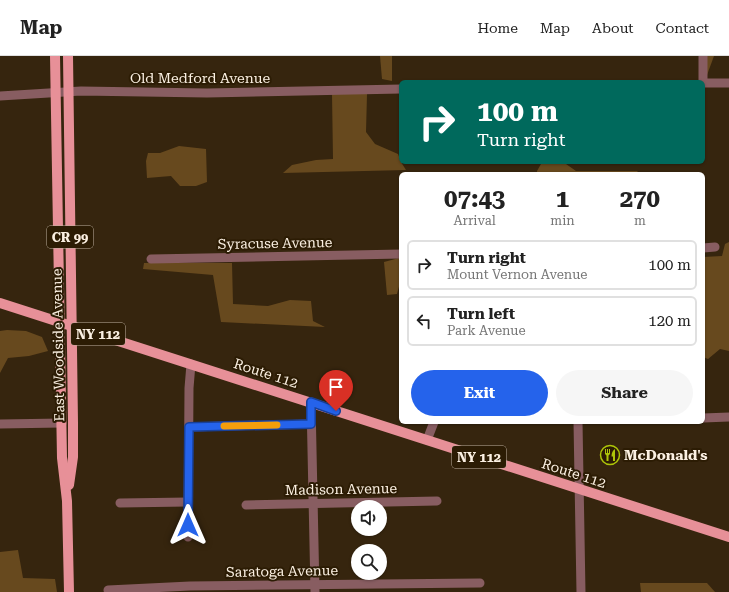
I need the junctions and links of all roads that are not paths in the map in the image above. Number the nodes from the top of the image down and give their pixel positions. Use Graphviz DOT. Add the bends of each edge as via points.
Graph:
graph roads {
  1 [pos="55,56"];
  2 [pos="68,56"];
  3 [pos="702,56"];
  4 [pos="703,80"];
  5 [pos="705,82"];
  6 [pos="729,82"];
  7 [pos="399,89"];
  8 [pos="56,92"];
  9 [pos="68,92"];
  10 [pos="0,96"];
  11 [pos="716,247"];
  12 [pos="705,248"];
  13 [pos="399,254"];
  14 [pos="150,259"];
  15 [pos="0,303"];
  16 [pos="60,322"];
  17 [pos="72,326"];
  18 [pos="191,364"];
  19 [pos="311,402"];
  20 [pos="729,417"];
  21 [pos="705,418"];
  22 [pos="62,423"];
  23 [pos="0,424"];
  24 [pos="311,424"];
  25 [pos="433,424"];
  26 [pos="578,424"];
  27 [pos="189,427"];
  28 [pos="428,440"];
  29 [pos="580,489"];
  30 [pos="67,501"];
  31 [pos="437,501"];
  32 [pos="188,502"];
  33 [pos="120,503"];
  34 [pos="313,503"];
  35 [pos="246,505"];
  36 [pos="188,537"];
  37 [pos="729,537"];
  38 [pos="480,583"];
  39 [pos="315,588"];
  40 [pos="190,589"];
  41 [pos="108,590"];
  42 [pos="68,592"];
  43 [pos="581,592"];
  1 -- 8 [label="main road, CR 99"];
  2 -- 9 [label="main road, CR 99"];
  3 -- 4 [label="street"];
  5 -- 6 [label="street"];
  7 -- 9 [label="street, Old Medford Avenue" via="207,93"];
  8 -- 9 [label="street, Old Medford Avenue"];
  8 -- 10 [label="street, Old Medford Avenue"];
  8 -- 16 [label="main road, East Woodside Avenue / CR 99"];
  9 -- 17 [label="main road, East Woodside Avenue / CR 99"];
  11 -- 12 [label="street"];
  13 -- 14 [label="street, Syracuse Avenue"];
  15 -- 16 [label="main road, Route 112 / NY 112"];
  16 -- 17 [label="main road, Route 112 / NY 112"];
  16 -- 22 [label="main road, East Woodside Avenue / CR 99"];
  17 -- 18 [label="main road, Route 112 / NY 112"];
  17 -- 30 [label="main road, East Woodside Avenue / CR 99" via="73,457"];
  18 -- 19 [label="main road, Route 112 / NY 112"];
  18 -- 27 [label="street"];
  19 -- 24 [label="street"];
  19 -- 28 [label="main road, Route 112 / NY 112"];
  20 -- 21 [label="street"];
  22 -- 23 [label="street"];
  22 -- 30 [label="main road, East Woodside Avenue / CR 99" via="62,458"];
  24 -- 27 [label="street"];
  24 -- 34 [label="street"];
  25 -- 28 [label="street"];
  26 -- 29 [label="street"];
  27 -- 32 [label="street"];
  28 -- 29 [label="main road, Route 112 / NY 112"];
  29 -- 37 [label="main road, Route 112 / NY 112"];
  29 -- 43 [label="street"];
  30 -- 42 [label="main road, East Woodside Avenue / CR 99"];
  31 -- 34 [label="street, Madison Avenue"];
  32 -- 33 [label="street"];
  32 -- 36 [label="street"];
  34 -- 35 [label="street, Madison Avenue"];
  34 -- 39 [label="street"];
  38 -- 39 [label="street, Saratoga Avenue"];
  39 -- 40 [label="street, Saratoga Avenue"];
  40 -- 41 [label="street, Saratoga Avenue"];
}
